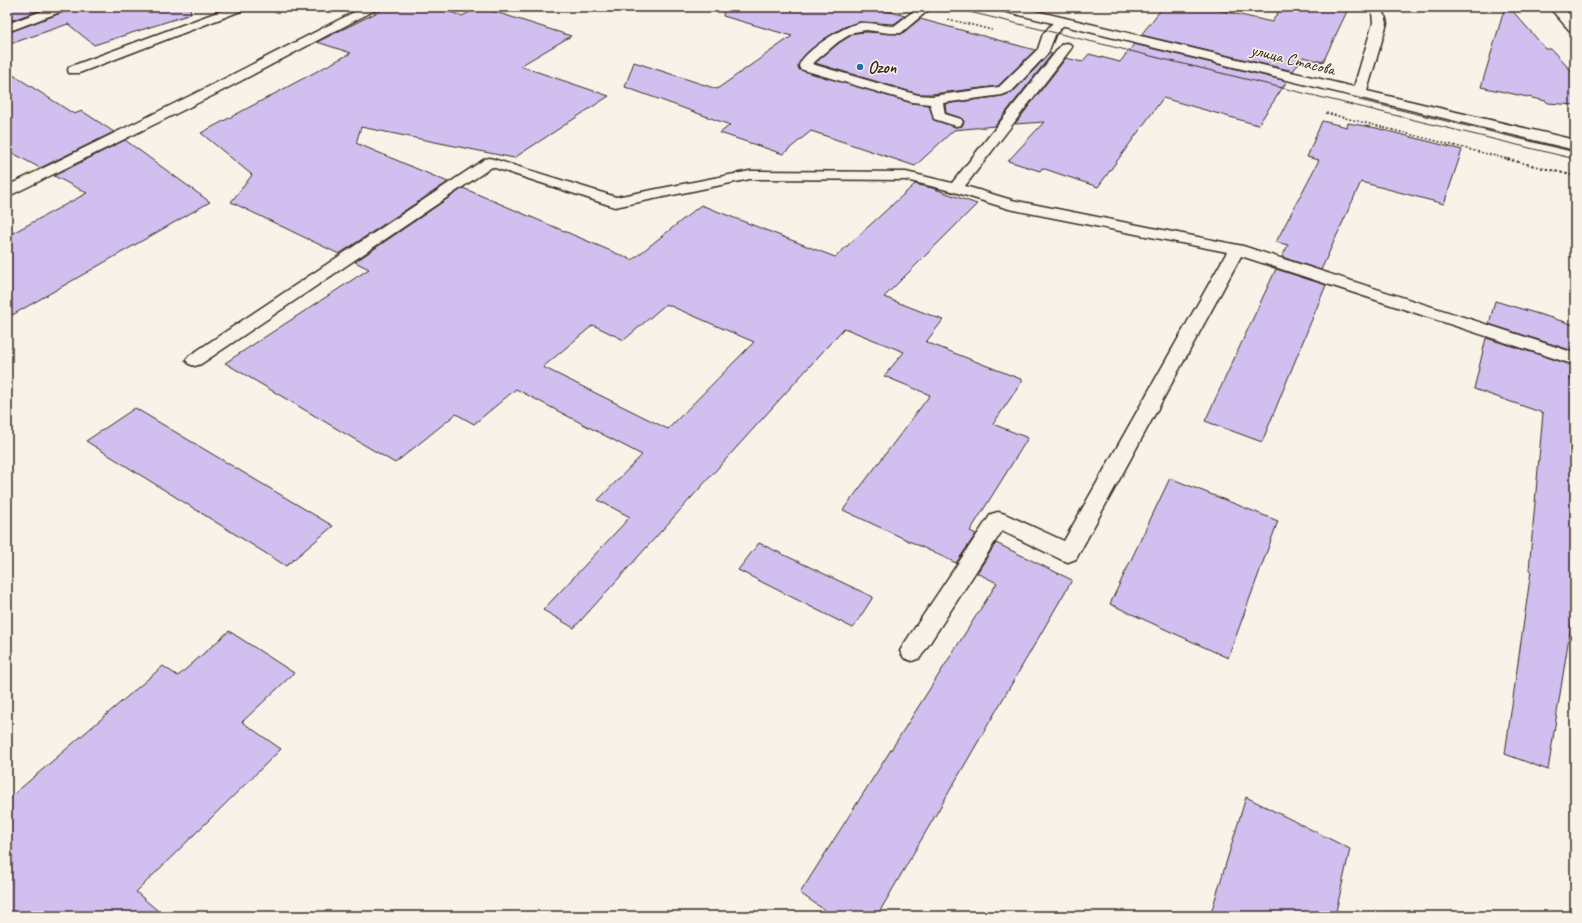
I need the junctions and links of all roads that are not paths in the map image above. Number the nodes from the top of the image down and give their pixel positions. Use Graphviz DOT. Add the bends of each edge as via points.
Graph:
graph roads {
  1 [pos="64,7"];
  2 [pos="242,7"];
  3 [pos="373,7"];
  4 [pos="926,7"];
  5 [pos="1003,7"];
  6 [pos="1375,7"];
  7 [pos="1555,7"];
  8 [pos="1061,21"];
  9 [pos="7,28"];
  10 [pos="1575,28"];
  11 [pos="1066,47"];
  12 [pos="74,70"];
  13 [pos="1359,94"];
  14 [pos="936,100"];
  15 [pos="956,122"];
  16 [pos="1575,146"];
  17 [pos="956,188"];
  18 [pos="7,192"];
  19 [pos="1237,249"];
  20 [pos="1575,359"];
  21 [pos="195,360"];
  22 [pos="912,651"];
  1 -- 9 [label="lane"];
  2 -- 12 [label="lane"];
  3 -- 18 [label="lane"];
  4 -- 14 [label="lane" via="897,30 867,26 849,29 805,64 917,99"];
  5 -- 8 [label="street, улица Стасова"];
  6 -- 13 [label="street" via="1380,23"];
  7 -- 10 [label="street"];
  8 -- 13 [label="street, улица Стасова"];
  8 -- 14 [label="lane" via="1044,42 1044,50 1007,88 994,93"];
  11 -- 17 [label="lane"];
  13 -- 16 [label="street, улица Стасова"];
  14 -- 15 [label="lane" via="939,116"];
  17 -- 19 [label="lane" via="1009,204"];
  17 -- 21 [label="lane" via="906,176 750,175 615,202 490,162"];
  19 -- 20 [label="lane"];
  19 -- 22 [label="lane" via="1068,553 998,520"];
}
